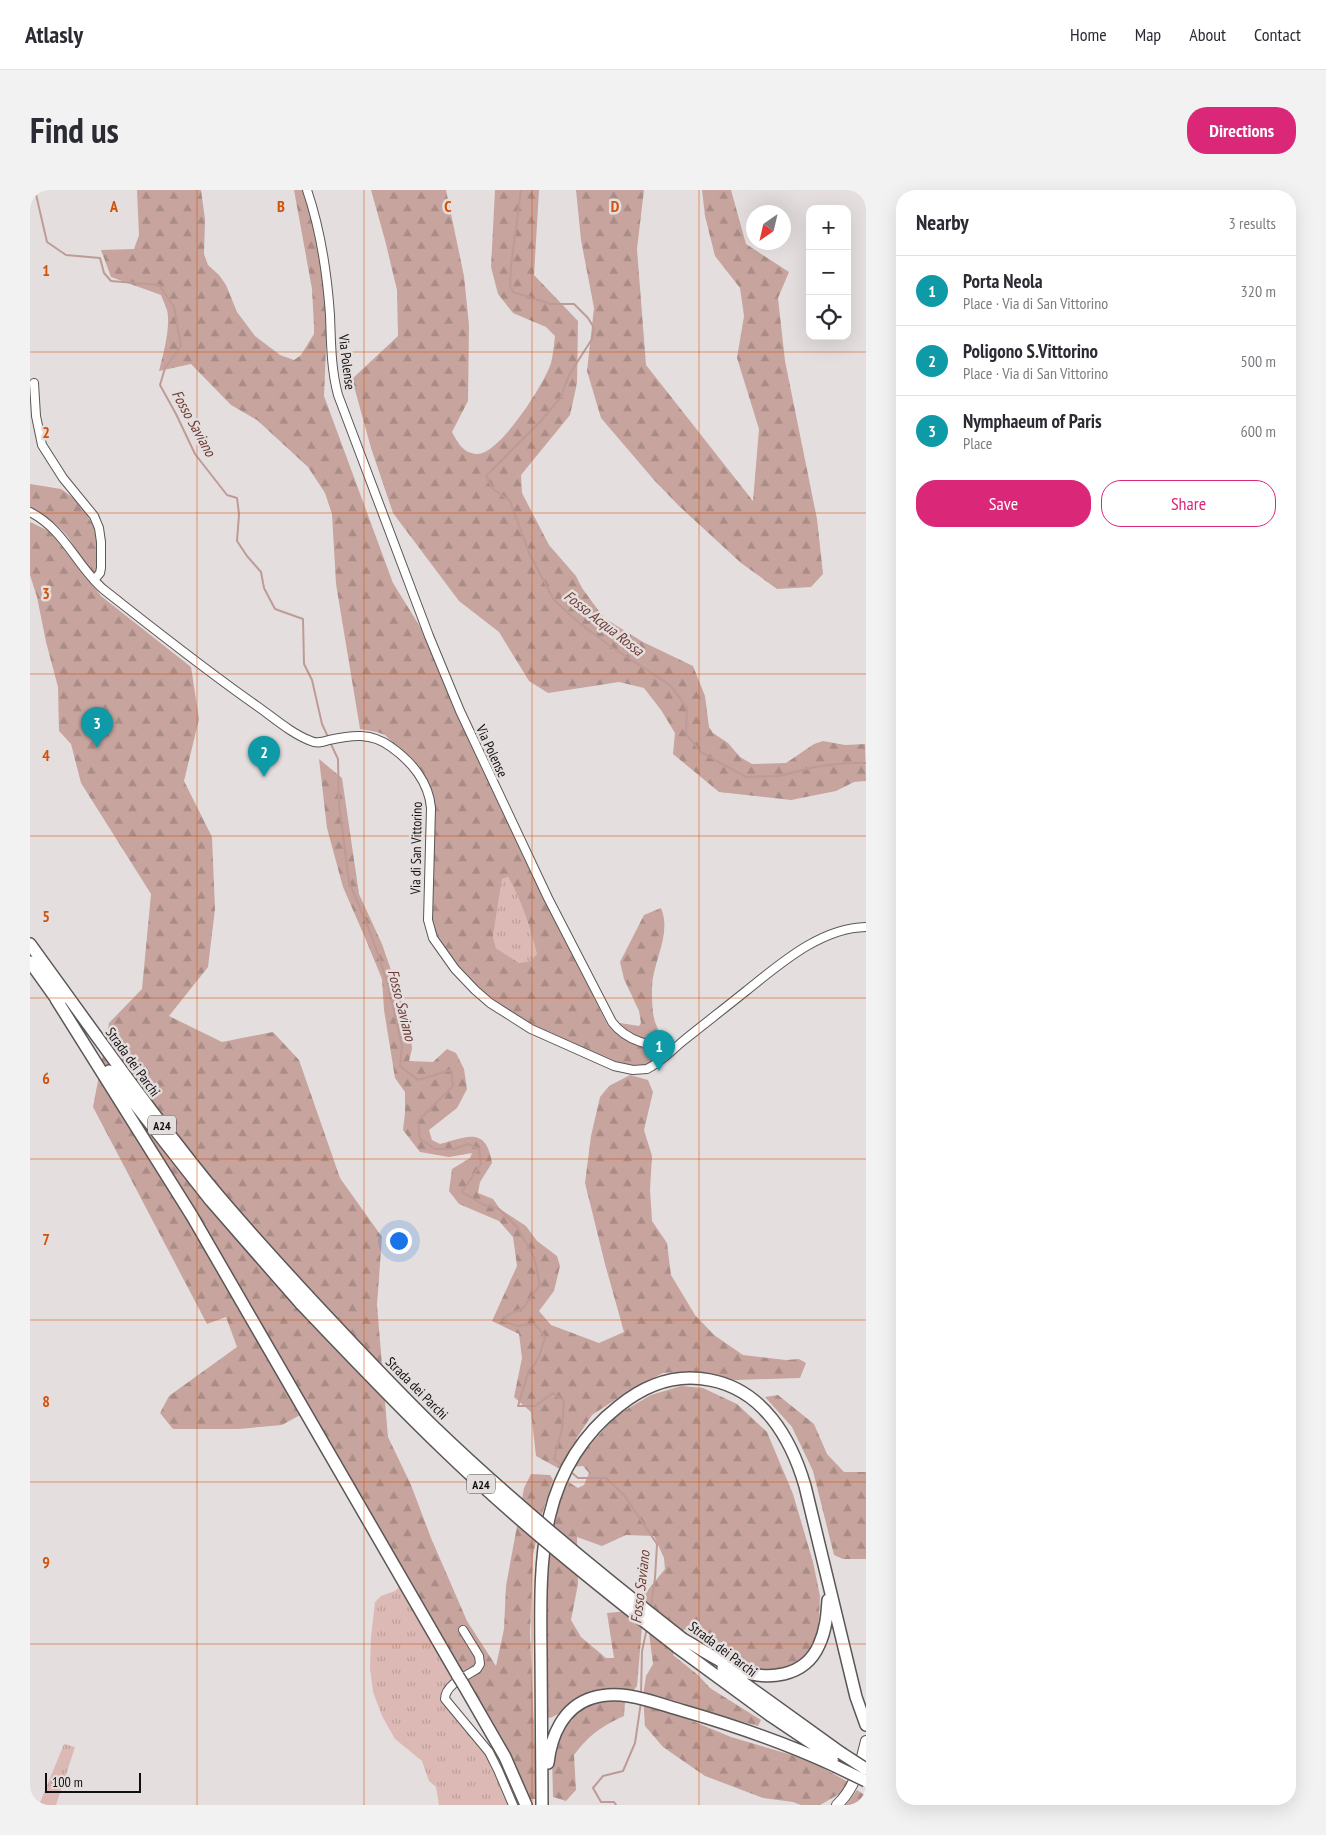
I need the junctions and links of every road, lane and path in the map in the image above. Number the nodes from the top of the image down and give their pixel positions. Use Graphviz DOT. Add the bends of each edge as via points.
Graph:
graph roads {
  1 [pos="307,190"];
  2 [pos="34,382"];
  3 [pos="30,512"];
  4 [pos="94,580"];
  5 [pos="866,927"];
  6 [pos="30,944"];
  7 [pos="30,962"];
  8 [pos="56,999"];
  9 [pos="674,1048"];
  10 [pos="305,1300"];
  11 [pos="829,1590"];
  12 [pos="463,1630"];
  13 [pos="680,1643"];
  14 [pos="866,1725"];
  15 [pos="866,1741"];
  16 [pos="838,1760"];
  17 [pos="866,1769"];
  18 [pos="542,1773"];
  19 [pos="866,1781"];
  20 [pos="512,1805"];
  21 [pos="526,1805"];
  22 [pos="542,1805"];
  23 [pos="549,1805"];
  24 [pos="837,1805"];
  1 -- 9 [label="street, Via Polense" via="325,262 338,395 460,712 610,1020 639,1041"];
  2 -- 4 [label="street" via="42,445 63,478 94,516 99,528 101,568"];
  3 -- 4 [label="street, Via di San Vittorino" via="56,531"];
  4 -- 9 [label="street, Via di San Vittorino" via="226,684 297,734 318,743 363,735 384,742 404,758 429,793 429,926 438,947 475,990 518,1022 614,1066 647,1069"];
  5 -- 9 [label="street" via="835,933 810,945"];
  6 -- 10 [label="highway, Strada dei Parchi / A24" via="114,1062"];
  7 -- 8 [label="highway, Strada dei Parchi / A24"];
  8 -- 10 [label="highway, Strada dei Parchi / A24" via="196,1182 244,1240"];
  8 -- 21 [label="highway" via="192,1216 461,1680 505,1758"];
  10 -- 13 [label="highway, Strada dei Parchi / A24, bridge" via="465,1456"];
  11 -- 13 [label="highway" via="825,1626 818,1647 807,1662 787,1673 766,1676 747,1673"];
  11 -- 14 [label="highway"];
  11 -- 18 [label="highway" via="805,1486 794,1455 772,1418 758,1403 725,1384 683,1378 662,1381 626,1400 583,1442 569,1463 547,1523 540,1573"];
  12 -- 20 [label="street" via="480,1664 449,1688 445,1698 486,1748"];
  13 -- 16 [label="highway, Strada dei Parchi / A24" via="775,1706"];
  15 -- 24 [label="main road" via="855,1781"];
  16 -- 17 [label="highway, Strada dei Parchi / A24, bridge"];
  16 -- 19 [label="highway, Strada dei Parchi / A24, bridge"];
  16 -- 23 [label="highway" via="639,1698 596,1697 570,1711 553,1737 548,1759"];
  18 -- 22 [label="highway"];
  18 -- 23 [label="highway"];
}
